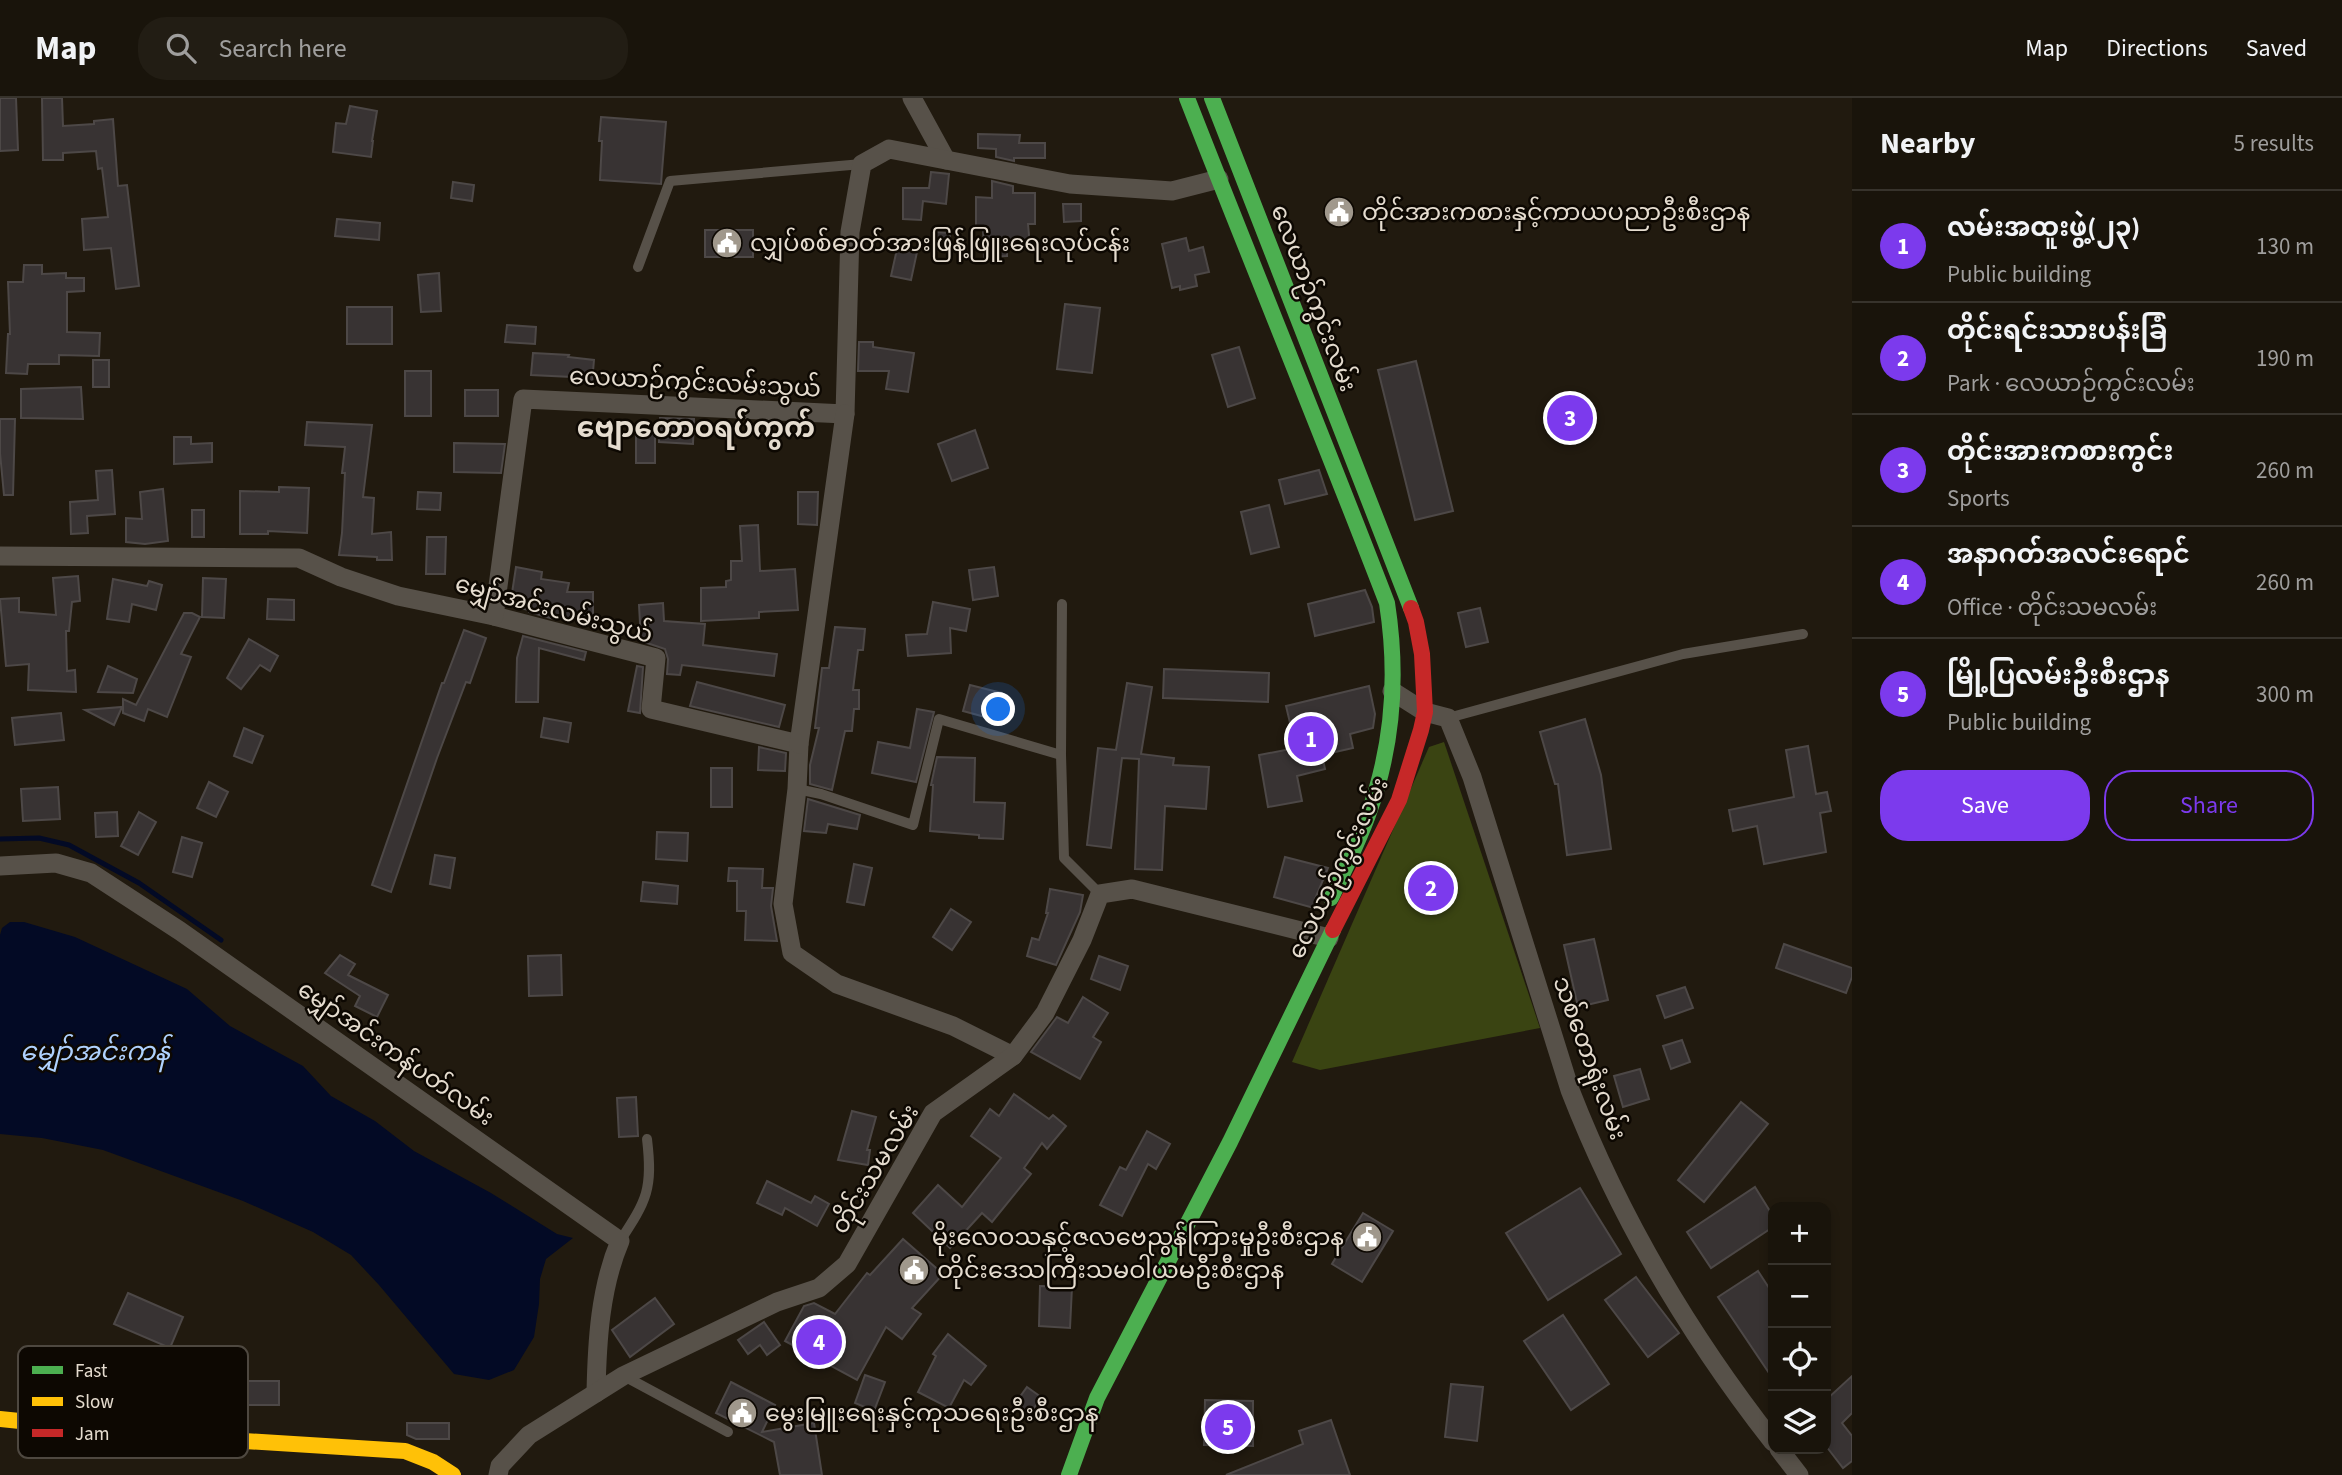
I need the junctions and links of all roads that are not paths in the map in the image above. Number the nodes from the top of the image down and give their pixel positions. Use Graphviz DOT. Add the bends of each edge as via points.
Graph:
graph roads {
  1 [pos="912,98"];
  2 [pos="1187,98"];
  3 [pos="1212,98"];
  4 [pos="946,160"];
  5 [pos="862,164"];
  6 [pos="1220,179"];
  7 [pos="638,267"];
  8 [pos="845,414"];
  9 [pos="0,556"];
  10 [pos="1062,604"];
  11 [pos="494,616"];
  12 [pos="1802,634"];
  13 [pos="1392,691"];
  14 [pos="1425,712"];
  15 [pos="1448,718"];
  16 [pos="799,744"];
  17 [pos="1061,755"];
  18 [pos="797,789"];
  19 [pos="0,866"];
  20 [pos="1100,894"];
  21 [pos="1322,936"];
  22 [pos="1013,1056"];
  23 [pos="647,1139"];
  24 [pos="620,1241"];
  25 [pos="623,1376"];
  26 [pos="596,1393"];
  27 [pos="1082,1396"];
  28 [pos="0,1419"];
  29 [pos="18,1420"];
  30 [pos="728,1432"];
  31 [pos="1768,1436"];
  32 [pos="248,1441"];
  33 [pos="1783,1454"];
  34 [pos="453,1475"];
  35 [pos="498,1475"];
  36 [pos="1069,1475"];
  37 [pos="1800,1475"];
  1 -- 4 [label="street"];
  2 -- 6 [label="street, လေယာဉ်ကွင်းလမ်း"];
  3 -- 14 [label="street, လေယာဉ်ကွင်းလမ်း" via="1416,622"];
  4 -- 5 [label="street" via="889,149"];
  4 -- 6 [label="street" via="1070,184 1172,191"];
  5 -- 7 [label="lane" via="670,181"];
  5 -- 8 [label="street, လေယာဉ်ကွင်းလမ်းသွယ်" via="850,232"];
  6 -- 13 [label="street, လေယာဉ်ကွင်းလမ်း" via="1387,603"];
  8 -- 11 [label="street, လေယာဉ်ကွင်းလမ်းသွယ်" via="523,399"];
  8 -- 16 [label="street"];
  9 -- 11 [label="street, မျှော်အင်းလမ်းသွယ်" via="299,558 398,597"];
  10 -- 17 [label="lane"];
  11 -- 16 [label="street, မျှော်အင်းလမ်းသွယ်" via="656,658 651,709"];
  12 -- 15 [label="lane" via="1683,654"];
  13 -- 14 [label="street"];
  13 -- 21 [label="street, လေယာဉ်ကွင်းလမ်း" via="1384,763"];
  14 -- 15 [label="street"];
  14 -- 21 [label="street, လေယာဉ်ကွင်းလမ်း" via="1399,800"];
  15 -- 31 [label="street, သစ်တောရုံးလမ်း" via="1472,777 1587,1134 1667,1288"];
  16 -- 18 [label="street"];
  17 -- 18 [label="lane" via="939,719 913,825"];
  17 -- 20 [label="lane" via="1064,858"];
  18 -- 22 [label="street" via="783,904 792,953 837,984 953,1026"];
  19 -- 24 [label="street, မျှော်အင်းကန်ပတ်လမ်း" via="56,863 91,873"];
  20 -- 21 [label="street" via="1132,889"];
  20 -- 22 [label="street, တိုင်းသမလမ်း" via="1045,1013"];
  21 -- 27 [label="street, လေယာဉ်ကွင်းလမ်း"];
  21 -- 36 [label="street, လေယာဉ်ကွင်းလမ်း" via="1230,1142 1097,1398"];
  22 -- 25 [label="street, တိုင်းသမလမ်း" via="933,1113 847,1264 819,1288 777,1302"];
  23 -- 24 [label="lane" via="648,1192"];
  24 -- 26 [label="street" via="611,1262 597,1344"];
  25 -- 26 [label="street, တိုင်းသမလမ်း"];
  25 -- 30 [label="lane"];
  26 -- 35 [label="street, တိုင်းသမလမ်း" via="529,1436 500,1466"];
  28 -- 29 [label="street"];
  32 -- 34 [label="street" via="405,1451"];
  33 -- 37 [label="street"];
}
